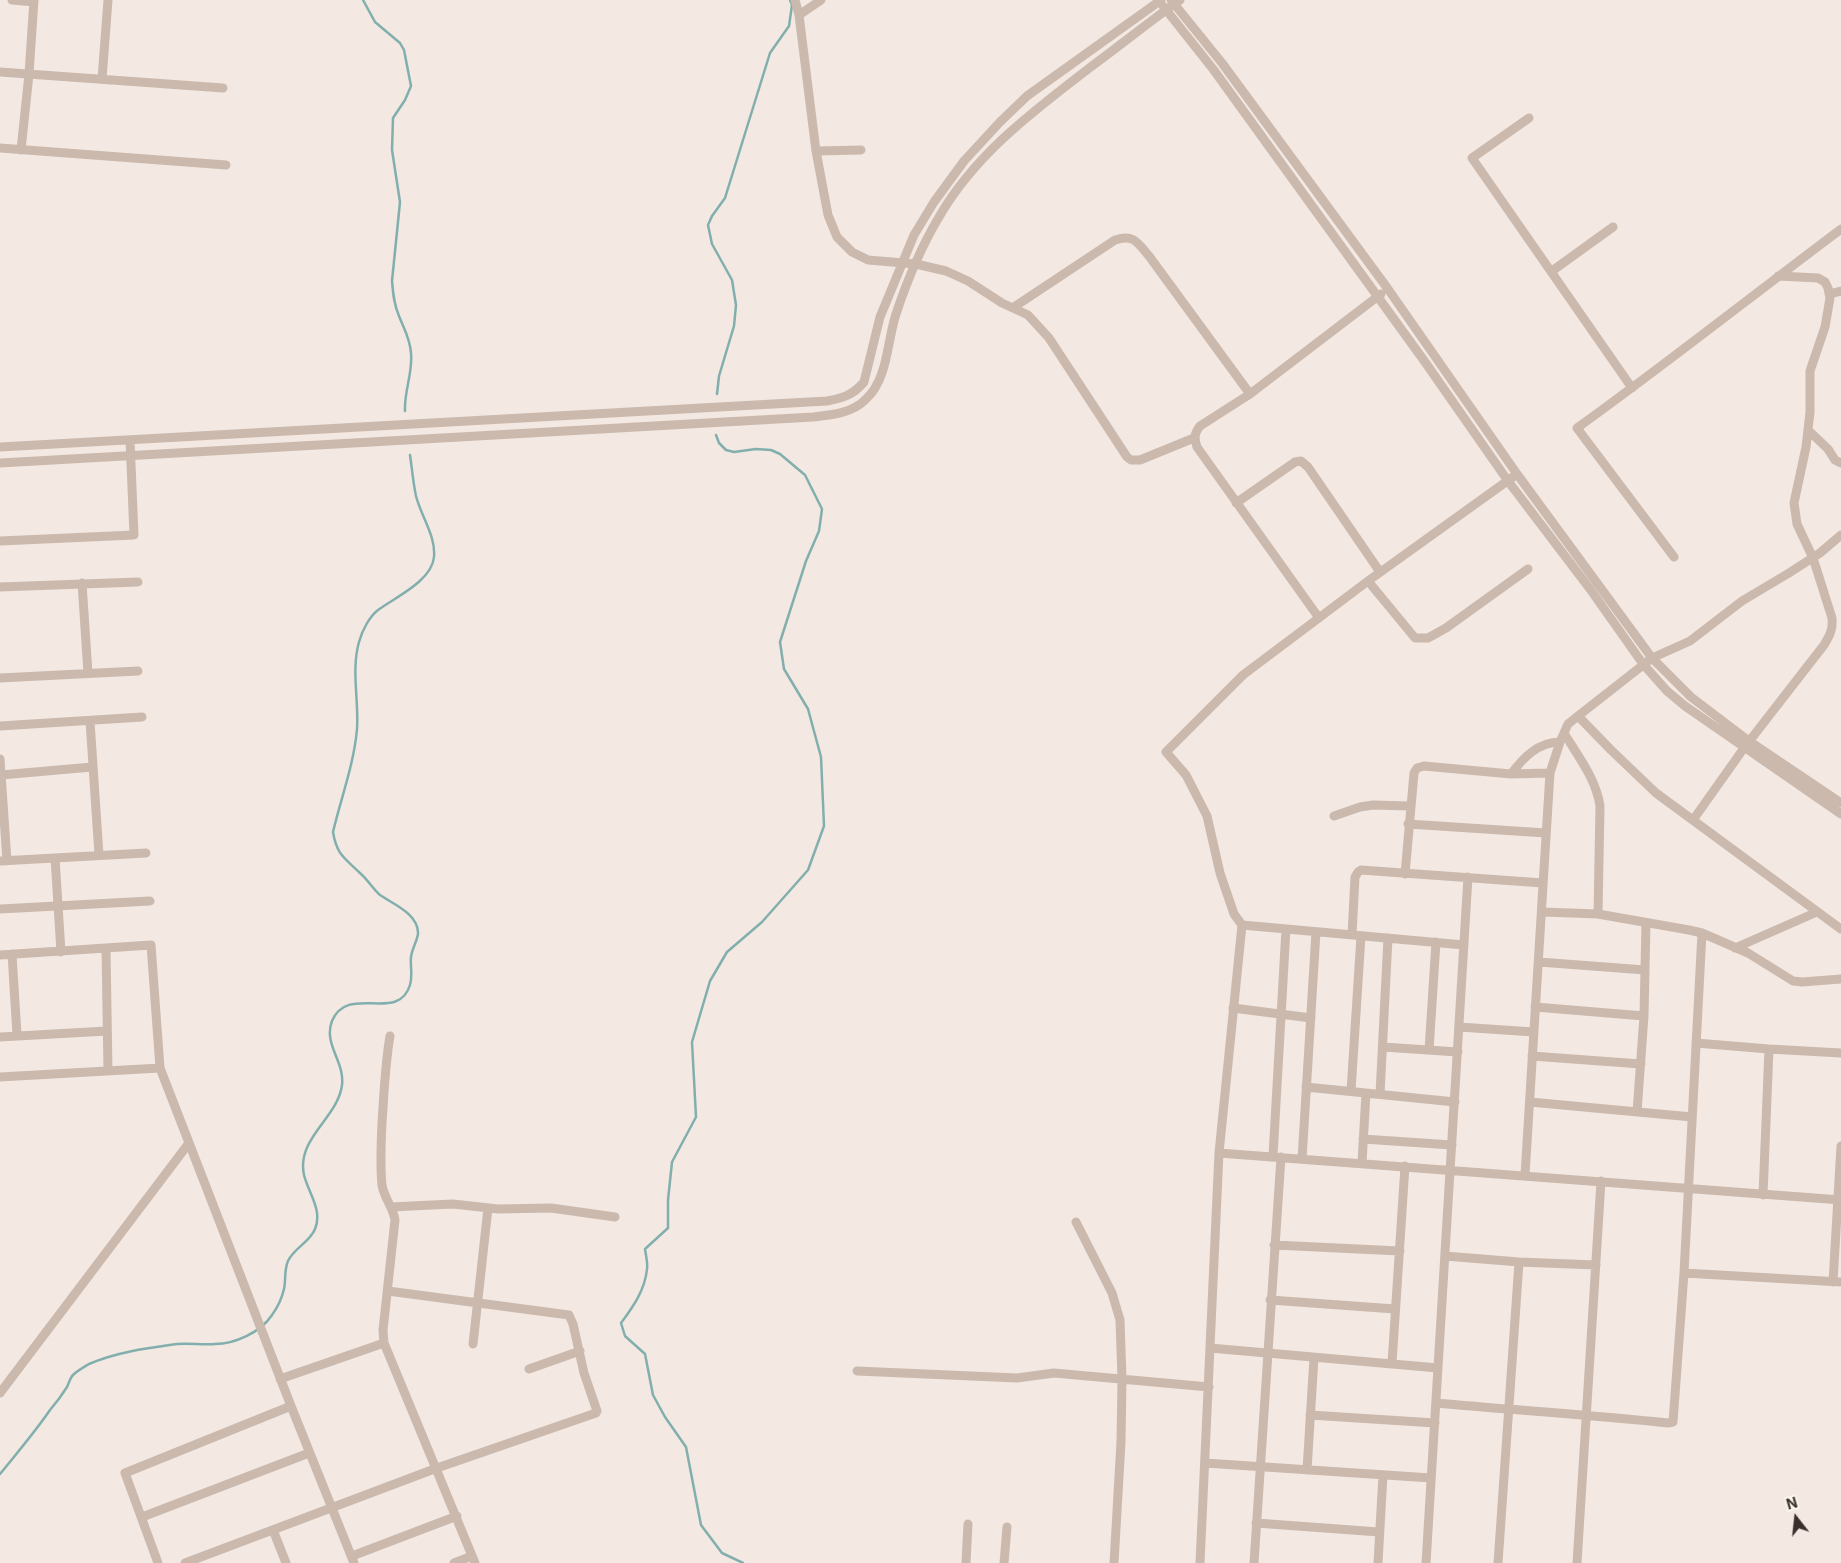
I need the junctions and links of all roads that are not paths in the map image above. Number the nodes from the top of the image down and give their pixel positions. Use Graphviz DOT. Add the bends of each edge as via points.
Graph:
graph roads {
  1 [pos="12,0"];
  2 [pos="108,0"];
  3 [pos="795,0"];
  4 [pos="821,0"];
  5 [pos="1160,0"];
  6 [pos="34,1"];
  7 [pos="1175,1"];
  8 [pos="1166,10"];
  9 [pos="799,15"];
  10 [pos="1222,63"];
  11 [pos="1213,69"];
  12 [pos="0,72"];
  13 [pos="29,74"];
  14 [pos="102,79"];
  15 [pos="223,88"];
  16 [pos="1256,111"];
  17 [pos="1246,117"];
  18 [pos="1529,118"];
  19 [pos="0,148"];
  20 [pos="21,150"];
  21 [pos="816,150"];
  22 [pos="861,150"];
  23 [pos="226,165"];
  24 [pos="1306,180"];
  25 [pos="1299,187"];
  26 [pos="1613,227"];
  27 [pos="1841,229"];
  28 [pos="901,263"];
  29 [pos="916,264"];
  30 [pos="1552,271"];
  31 [pos="1778,276"];
  32 [pos="1388,289"];
  33 [pos="1841,291"];
  34 [pos="1829,294"];
  35 [pos="1377,297"];
  36 [pos="1014,307"];
  37 [pos="1434,355"];
  38 [pos="1425,362"];
  39 [pos="1632,388"];
  40 [pos="1250,394"];
  41 [pos="495,420"];
  42 [pos="1808,430"];
  43 [pos="302,432"];
  44 [pos="497,434"];
  45 [pos="1194,438"];
  46 [pos="130,440"];
  47 [pos="304,445"];
  48 [pos="0,447"];
  49 [pos="130,455"];
  50 [pos="0,463"];
  51 [pos="1841,463"];
  52 [pos="1517,474"];
  53 [pos="1508,481"];
  54 [pos="1236,503"];
  55 [pos="1562,535"];
  56 [pos="1841,535"];
  57 [pos="0,541"];
  58 [pos="1553,541"];
  59 [pos="1674,557"];
  60 [pos="1812,558"];
  61 [pos="1528,569"];
  62 [pos="1380,572"];
  63 [pos="1368,581"];
  64 [pos="138,582"];
  65 [pos="82,583"];
  66 [pos="1594,586"];
  67 [pos="0,587"];
  68 [pos="1319,618"];
  69 [pos="1652,658"];
  70 [pos="1643,664"];
  71 [pos="138,671"];
  72 [pos="88,673"];
  73 [pos="0,678"];
  74 [pos="1691,697"];
  75 [pos="1685,706"];
  76 [pos="1578,716"];
  77 [pos="142,717"];
  78 [pos="90,721"];
  79 [pos="0,726"];
  80 [pos="1564,733"];
  81 [pos="1560,742"];
  82 [pos="1747,744"];
  83 [pos="0,759"];
  84 [pos="92,767"];
  85 [pos="1550,773"];
  86 [pos="1511,774"];
  87 [pos="1,775"];
  88 [pos="1841,804"];
  89 [pos="1410,806"];
  90 [pos="1841,814"];
  91 [pos="1334,816"];
  92 [pos="1693,820"];
  93 [pos="1408,824"];
  94 [pos="1546,833"];
  95 [pos="146,853"];
  96 [pos="99,855"];
  97 [pos="55,858"];
  98 [pos="3,861"];
  99 [pos="1405,874"];
  100 [pos="1468,877"];
  101 [pos="1544,883"];
  102 [pos="150,901"];
  103 [pos="58,905"];
  104 [pos="0,909"];
  105 [pos="1542,912"];
  106 [pos="1817,912"];
  107 [pos="1598,914"];
  108 [pos="1646,923"];
  109 [pos="1242,926"];
  110 [pos="1286,929"];
  111 [pos="1841,929"];
  112 [pos="1316,932"];
  113 [pos="1702,933"];
  114 [pos="1357,935"];
  115 [pos="1388,938"];
  116 [pos="1436,942"];
  117 [pos="1464,945"];
  118 [pos="1735,948"];
  119 [pos="106,949"];
  120 [pos="61,952"];
  121 [pos="12,954"];
  122 [pos="0,955"];
  123 [pos="1538,962"];
  124 [pos="1645,970"];
  125 [pos="1841,979"];
  126 [pos="1535,1007"];
  127 [pos="1234,1008"];
  128 [pos="1281,1013"];
  129 [pos="1644,1016"];
  130 [pos="1312,1018"];
  131 [pos="1459,1027"];
  132 [pos="107,1031"];
  133 [pos="1534,1032"];
  134 [pos="17,1036"];
  135 [pos="390,1036"];
  136 [pos="0,1037"];
  137 [pos="1696,1043"];
  138 [pos="1383,1047"];
  139 [pos="1769,1049"];
  140 [pos="1429,1050"];
  141 [pos="1458,1052"];
  142 [pos="1841,1053"];
  143 [pos="1532,1056"];
  144 [pos="1641,1064"];
  145 [pos="160,1068"];
  146 [pos="108,1071"];
  147 [pos="0,1077"];
  148 [pos="1306,1087"];
  149 [pos="1351,1091"];
  150 [pos="1366,1093"];
  151 [pos="1380,1094"];
  152 [pos="1455,1102"];
  153 [pos="1530,1102"];
  154 [pos="1637,1112"];
  155 [pos="1692,1118"];
  156 [pos="1363,1139"];
  157 [pos="190,1144"];
  158 [pos="1452,1144"];
  159 [pos="1841,1146"];
  160 [pos="1219,1153"];
  161 [pos="1277,1157"];
  162 [pos="1302,1159"];
  163 [pos="1362,1163"];
  164 [pos="1405,1166"];
  165 [pos="1450,1170"];
  166 [pos="1525,1175"];
  167 [pos="1601,1181"];
  168 [pos="1688,1188"];
  169 [pos="1763,1195"];
  170 [pos="1839,1200"];
  171 [pos="391,1206"];
  172 [pos="488,1208"];
  173 [pos="615,1217"];
  174 [pos="1076,1222"];
  175 [pos="1274,1245"];
  176 [pos="1400,1251"];
  177 [pos="1445,1256"];
  178 [pos="1519,1262"];
  179 [pos="1596,1264"];
  180 [pos="1684,1272"];
  181 [pos="1837,1282"];
  182 [pos="388,1291"];
  183 [pos="1270,1300"];
  184 [pos="477,1302"];
  185 [pos="1395,1309"];
  186 [pos="384,1343"];
  187 [pos="473,1344"];
  188 [pos="1210,1348"];
  189 [pos="580,1351"];
  190 [pos="1267,1354"];
  191 [pos="1314,1358"];
  192 [pos="1392,1364"];
  193 [pos="529,1368"];
  194 [pos="1438,1368"];
  195 [pos="857,1371"];
  196 [pos="280,1378"];
  197 [pos="1122,1379"];
  198 [pos="1209,1387"];
  199 [pos="0,1393"];
  200 [pos="1436,1403"];
  201 [pos="290,1406"];
  202 [pos="1510,1410"];
  203 [pos="1310,1414"];
  204 [pos="1588,1415"];
  205 [pos="1435,1423"];
  206 [pos="310,1453"];
  207 [pos="1205,1464"];
  208 [pos="1260,1467"];
  209 [pos="437,1468"];
  210 [pos="1307,1470"];
  211 [pos="1384,1475"];
  212 [pos="1431,1478"];
  213 [pos="332,1508"];
  214 [pos="457,1516"];
  215 [pos="142,1517"];
  216 [pos="1256,1523"];
  217 [pos="968,1524"];
  218 [pos="1007,1527"];
  219 [pos="273,1530"];
  220 [pos="1379,1532"];
  221 [pos="474,1559"];
  222 [pos="353,1560"];
  223 [pos="158,1563"];
  224 [pos="185,1563"];
  225 [pos="286,1563"];
  226 [pos="454,1563"];
  227 [pos="966,1563"];
  228 [pos="1004,1563"];
  229 [pos="1114,1563"];
  230 [pos="1200,1563"];
  231 [pos="1254,1563"];
  232 [pos="1378,1563"];
  233 [pos="1426,1563"];
  234 [pos="1498,1563"];
  235 [pos="1577,1563"];
  1 -- 6 [label="street"];
  2 -- 14 [label="street"];
  3 -- 9 [label="street"];
  4 -- 9 [label="street"];
  5 -- 8 [label="street"];
  5 -- 28 [label="street" via="1027,96 1000,122 964,161 934,202"];
  6 -- 13 [label="street"];
  7 -- 8 [label="street"];
  7 -- 10 [label="street"];
  8 -- 11 [label="street"];
  8 -- 29 [label="street" via="1002,138 961,184 939,216"];
  9 -- 21 [label="street"];
  10 -- 11 [label="street"];
  10 -- 16 [label="street"];
  11 -- 17 [label="street"];
  12 -- 13 [label="street"];
  13 -- 14 [label="street"];
  13 -- 20 [label="street"];
  14 -- 15 [label="street"];
  16 -- 17 [label="street"];
  16 -- 24 [label="street"];
  17 -- 25 [label="street"];
  18 -- 30 [label="street" via="1472,158"];
  19 -- 20 [label="street"];
  20 -- 23 [label="street"];
  21 -- 22 [label="street"];
  21 -- 28 [label="street" via="828,215 837,238 852,252 868,260"];
  24 -- 25 [label="street"];
  24 -- 32 [label="street"];
  25 -- 35 [label="street"];
  26 -- 30 [label="street"];
  27 -- 31 [label="street"];
  28 -- 29 [label="street"];
  28 -- 41 [label="street" via="880,317 864,382 851,395 827,401"];
  29 -- 36 [label="street" via="946,271"];
  29 -- 44 [label="street" via="896,314 881,375 875,389 855,407 813,417"];
  30 -- 39 [label="street"];
  31 -- 34 [label="street" via="1818,278 1825,282"];
  31 -- 39 [label="street"];
  32 -- 35 [label="street"];
  32 -- 37 [label="street"];
  33 -- 34 [label="street"];
  34 -- 42 [label="street" via="1826,321 1810,371"];
  35 -- 38 [label="street"];
  35 -- 40 [label="street"];
  36 -- 40 [label="street" via="1115,240 1126,236 1134,239 1149,256"];
  36 -- 45 [label="street" via="1028,315 1049,338 1127,458 1140,460"];
  37 -- 38 [label="street"];
  37 -- 52 [label="street"];
  38 -- 53 [label="street"];
  39 -- 59 [label="street" via="1577,428"];
  40 -- 45 [label="street" via="1200,426"];
  41 -- 43 [label="street"];
  41 -- 44 [label="street"];
  42 -- 51 [label="street"];
  42 -- 60 [label="street" via="1794,503 1797,524"];
  43 -- 46 [label="street"];
  43 -- 47 [label="street"];
  44 -- 47 [label="street"];
  45 -- 54 [label="street" via="1196,447"];
  46 -- 48 [label="street"];
  46 -- 49 [label="street"];
  47 -- 49 [label="street"];
  49 -- 50 [label="street"];
  49 -- 57 [label="street" via="134,535"];
  52 -- 53 [label="street"];
  52 -- 55 [label="street"];
  53 -- 58 [label="street"];
  53 -- 62 [label="street"];
  54 -- 62 [label="street" via="1301,461"];
  54 -- 68 [label="street"];
  55 -- 58 [label="street"];
  55 -- 66 [label="street"];
  56 -- 60 [label="street"];
  58 -- 66 [label="street"];
  60 -- 69 [label="street" via="1742,601 1690,641"];
  60 -- 82 [label="street" via="1832,618 1832,632"];
  61 -- 63 [label="street" via="1446,628 1422,639 1416,638"];
  62 -- 63 [label="street"];
  63 -- 68 [label="street"];
  64 -- 65 [label="street"];
  65 -- 67 [label="street"];
  65 -- 72 [label="street"];
  66 -- 69 [label="street"];
  66 -- 70 [label="street"];
  68 -- 109 [label="street" via="1242,675 1166,752 1186,775 1208,816 1220,873 1234,914"];
  69 -- 70 [label="street"];
  69 -- 74 [label="street"];
  70 -- 75 [label="street"];
  70 -- 76 [label="street"];
  71 -- 72 [label="street"];
  72 -- 73 [label="street"];
  74 -- 75 [label="street"];
  74 -- 82 [label="street"];
  75 -- 82 [label="street"];
  76 -- 80 [label="street" via="1568,724"];
  76 -- 92 [label="street" via="1656,792"];
  77 -- 78 [label="street"];
  78 -- 79 [label="street"];
  78 -- 84 [label="street"];
  80 -- 81 [label="street"];
  80 -- 107 [label="street" via="1595,784 1599,798"];
  81 -- 85 [label="street"];
  81 -- 86 [label="street" via="1552,742 1530,753"];
  82 -- 88 [label="street"];
  82 -- 90 [label="street"];
  82 -- 92 [label="street"];
  83 -- 87 [label="street"];
  84 -- 87 [label="street"];
  84 -- 96 [label="street"];
  85 -- 86 [label="street"];
  85 -- 94 [label="street"];
  86 -- 89 [label="street" via="1420,766 1414,773"];
  87 -- 98 [label="street"];
  89 -- 91 [label="street" via="1373,805"];
  89 -- 93 [label="street"];
  92 -- 106 [label="street"];
  93 -- 94 [label="street"];
  93 -- 99 [label="street"];
  94 -- 101 [label="street"];
  95 -- 96 [label="street"];
  96 -- 97 [label="street"];
  97 -- 98 [label="street"];
  97 -- 103 [label="street"];
  99 -- 100 [label="street"];
  99 -- 114 [label="street" via="1358,872 1355,877"];
  100 -- 101 [label="street"];
  100 -- 117 [label="street"];
  101 -- 105 [label="street"];
  102 -- 103 [label="street"];
  103 -- 104 [label="street"];
  103 -- 120 [label="street"];
  105 -- 107 [label="street"];
  105 -- 123 [label="street"];
  106 -- 111 [label="street"];
  106 -- 118 [label="street"];
  107 -- 108 [label="street"];
  108 -- 113 [label="street"];
  108 -- 124 [label="street"];
  109 -- 110 [label="street"];
  109 -- 127 [label="street"];
  110 -- 112 [label="street"];
  110 -- 128 [label="street"];
  112 -- 114 [label="street"];
  112 -- 130 [label="street"];
  113 -- 118 [label="street"];
  113 -- 137 [label="street"];
  114 -- 115 [label="street"];
  114 -- 149 [label="street"];
  115 -- 116 [label="street"];
  115 -- 138 [label="street"];
  116 -- 117 [label="street"];
  116 -- 140 [label="street"];
  117 -- 131 [label="street"];
  118 -- 125 [label="street" via="1793,981"];
  119 -- 120 [label="street"];
  119 -- 132 [label="street"];
  119 -- 145 [label="street" via="151,945"];
  120 -- 121 [label="street"];
  121 -- 122 [label="street"];
  121 -- 134 [label="street"];
  123 -- 124 [label="street"];
  123 -- 126 [label="street"];
  124 -- 129 [label="street"];
  126 -- 129 [label="street"];
  126 -- 133 [label="street"];
  127 -- 128 [label="street"];
  127 -- 160 [label="street"];
  128 -- 130 [label="street"];
  128 -- 161 [label="street"];
  129 -- 144 [label="street"];
  130 -- 148 [label="street"];
  131 -- 133 [label="street"];
  131 -- 141 [label="street"];
  132 -- 134 [label="street"];
  132 -- 146 [label="street"];
  133 -- 143 [label="street"];
  134 -- 136 [label="street"];
  135 -- 171 [label="street" via="385,1063 381,1140 382,1184 386,1201"];
  137 -- 139 [label="street"];
  137 -- 155 [label="street"];
  138 -- 140 [label="street"];
  138 -- 151 [label="street"];
  139 -- 142 [label="street"];
  139 -- 169 [label="street"];
  140 -- 141 [label="street"];
  141 -- 152 [label="street"];
  143 -- 144 [label="street"];
  143 -- 153 [label="street"];
  144 -- 154 [label="street"];
  145 -- 146 [label="street"];
  145 -- 157 [label="street"];
  146 -- 147 [label="street"];
  148 -- 149 [label="street"];
  148 -- 162 [label="street"];
  149 -- 150 [label="street"];
  150 -- 151 [label="street"];
  150 -- 156 [label="street"];
  151 -- 152 [label="street"];
  152 -- 158 [label="street"];
  153 -- 154 [label="street"];
  153 -- 166 [label="street"];
  154 -- 155 [label="street"];
  155 -- 168 [label="street"];
  156 -- 158 [label="street"];
  156 -- 163 [label="street"];
  157 -- 196 [label="street"];
  157 -- 199 [label="street"];
  158 -- 165 [label="street"];
  159 -- 170 [label="street"];
  160 -- 161 [label="street"];
  160 -- 188 [label="street"];
  161 -- 162 [label="street"];
  161 -- 175 [label="street"];
  162 -- 163 [label="street"];
  163 -- 164 [label="street"];
  164 -- 165 [label="street"];
  164 -- 176 [label="street"];
  165 -- 166 [label="street"];
  165 -- 177 [label="street"];
  166 -- 167 [label="street"];
  167 -- 168 [label="street"];
  167 -- 179 [label="street"];
  168 -- 169 [label="street"];
  168 -- 180 [label="street"];
  169 -- 170 [label="street"];
  170 -- 181 [label="street"];
  171 -- 172 [label="street" via="453,1204"];
  171 -- 182 [label="street" via="395,1220"];
  172 -- 173 [label="street" via="551,1208"];
  172 -- 184 [label="street"];
  174 -- 197 [label="street" via="1112,1293 1120,1320"];
  175 -- 176 [label="street"];
  175 -- 183 [label="street"];
  176 -- 185 [label="street"];
  177 -- 178 [label="street"];
  177 -- 194 [label="street"];
  178 -- 179 [label="street"];
  178 -- 202 [label="street"];
  179 -- 204 [label="street"];
  180 -- 181 [label="street"];
  180 -- 204 [label="street" via="1673,1422"];
  182 -- 184 [label="street"];
  182 -- 186 [label="street"];
  183 -- 185 [label="street"];
  183 -- 190 [label="street"];
  184 -- 187 [label="street"];
  184 -- 189 [label="street" via="569,1315"];
  185 -- 192 [label="street"];
  186 -- 196 [label="street"];
  186 -- 209 [label="street"];
  188 -- 190 [label="street"];
  188 -- 198 [label="street"];
  189 -- 193 [label="street"];
  189 -- 209 [label="street" via="596,1413"];
  190 -- 191 [label="street"];
  190 -- 208 [label="street"];
  191 -- 192 [label="street"];
  191 -- 203 [label="street"];
  192 -- 194 [label="street"];
  194 -- 200 [label="street"];
  195 -- 197 [label="street" via="1017,1378 1054,1373"];
  196 -- 201 [label="street"];
  197 -- 198 [label="street"];
  197 -- 229 [label="street"];
  198 -- 207 [label="street"];
  200 -- 202 [label="street"];
  200 -- 205 [label="street"];
  201 -- 206 [label="street"];
  201 -- 215 [label="street" via="126,1473"];
  202 -- 204 [label="street"];
  202 -- 234 [label="street"];
  203 -- 205 [label="street"];
  203 -- 210 [label="street"];
  204 -- 235 [label="street"];
  205 -- 212 [label="street"];
  206 -- 213 [label="street"];
  206 -- 215 [label="street"];
  207 -- 208 [label="street"];
  207 -- 230 [label="street"];
  208 -- 210 [label="street"];
  208 -- 216 [label="street"];
  209 -- 213 [label="street"];
  209 -- 214 [label="street"];
  210 -- 211 [label="street"];
  211 -- 212 [label="street"];
  211 -- 220 [label="street"];
  212 -- 233 [label="street"];
  213 -- 219 [label="street"];
  213 -- 222 [label="street"];
  214 -- 221 [label="street"];
  214 -- 222 [label="street"];
  215 -- 223 [label="street"];
  216 -- 220 [label="street"];
  216 -- 231 [label="street"];
  217 -- 227 [label="street"];
  218 -- 228 [label="street"];
  219 -- 224 [label="street"];
  219 -- 225 [label="street"];
  220 -- 232 [label="street"];
  221 -- 226 [label="street"];
}
